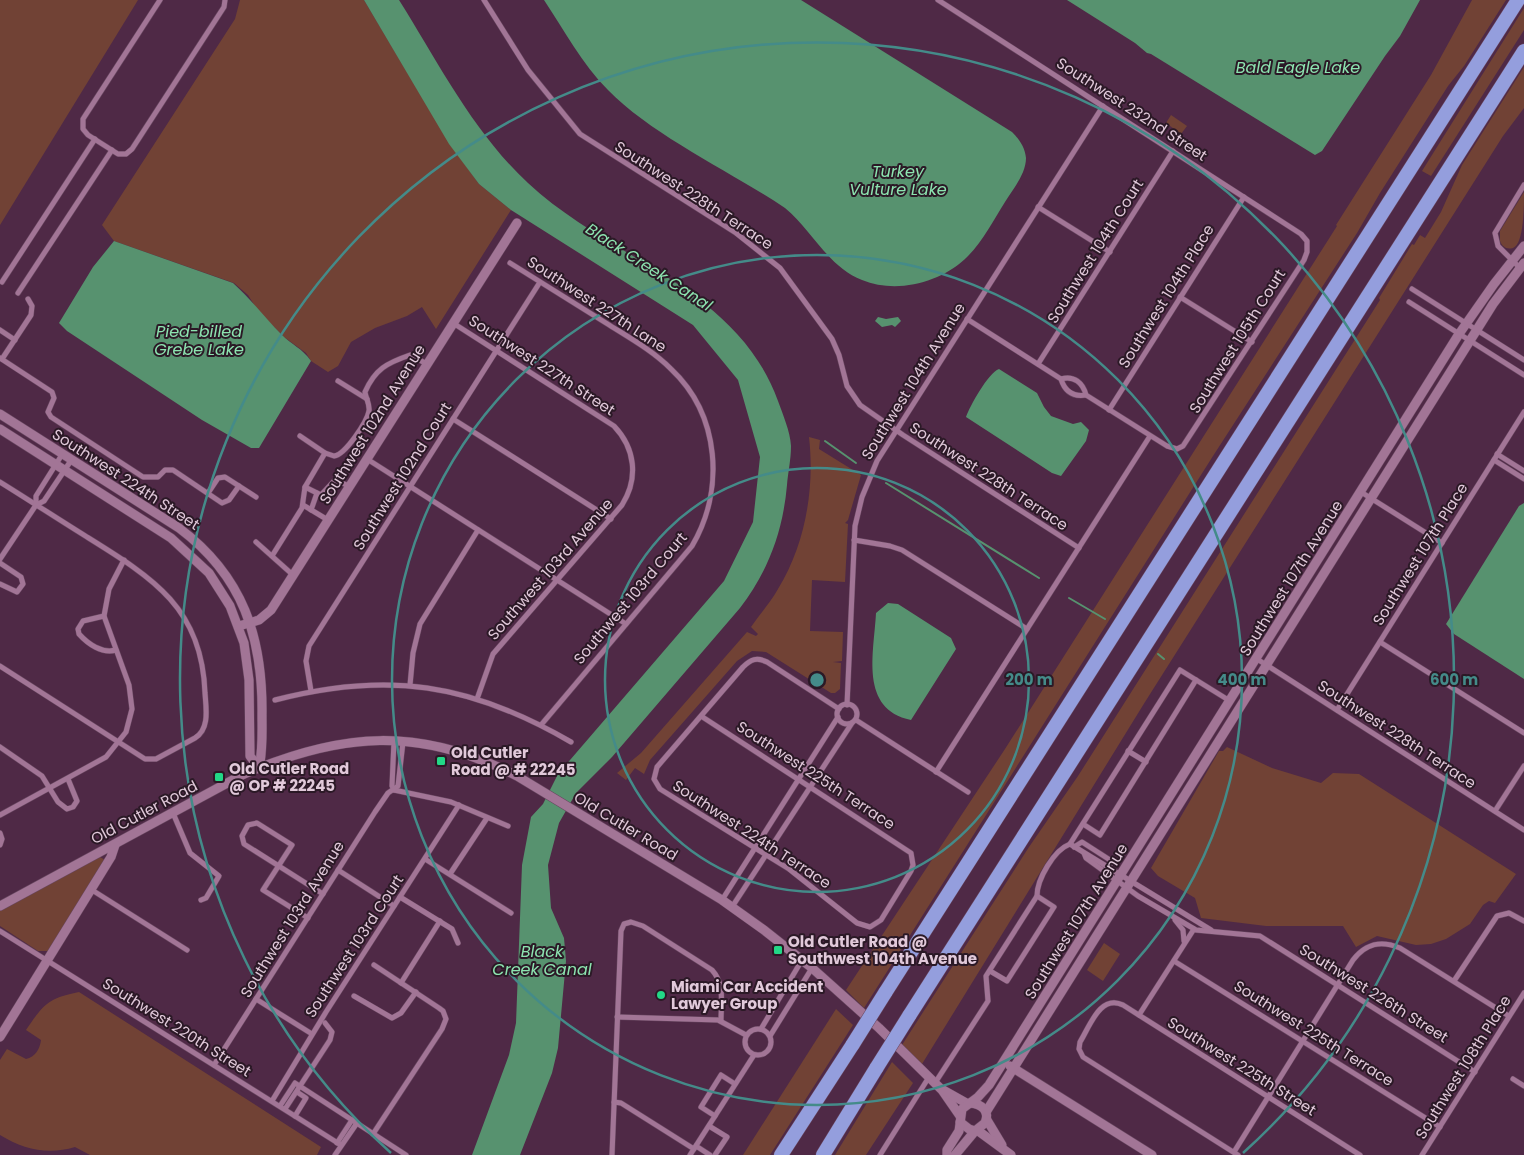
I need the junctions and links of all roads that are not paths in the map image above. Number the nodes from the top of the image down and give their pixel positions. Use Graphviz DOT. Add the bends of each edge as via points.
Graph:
graph roads {
  1 [pos="160,0"];
  2 [pos="225,0"];
  3 [pos="484,0"];
  4 [pos="938,0"];
  5 [pos="1518,0"];
  6 [pos="1524,51"];
  7 [pos="1104,106"];
  8 [pos="95,140"];
  9 [pos="112,150"];
  10 [pos="1173,151"];
  11 [pos="1524,185"];
  12 [pos="1244,197"];
  13 [pos="1038,207"];
  14 [pos="517,223"];
  15 [pos="1308,243"];
  16 [pos="1524,246"];
  17 [pos="1110,252"];
  18 [pos="1512,260"];
  19 [pos="510,262"];
  20 [pos="1522,265"];
  21 [pos="2,282"];
  22 [pos="540,282"];
  23 [pos="1412,289"];
  24 [pos="18,293"];
  25 [pos="1180,297"];
  26 [pos="28,299"];
  27 [pos="1409,302"];
  28 [pos="967,319"];
  29 [pos="453,323"];
  30 [pos="1466,323"];
  31 [pos="0,330"];
  32 [pos="1477,330"];
  33 [pos="1460,334"];
  34 [pos="15,340"];
  35 [pos="1471,341"];
  36 [pos="1252,342"];
  37 [pos="497,350"];
  38 [pos="1,358"];
  39 [pos="1524,360"];
  40 [pos="427,364"];
  41 [pos="1038,364"];
  42 [pos="670,368"];
  43 [pos="1524,375"];
  44 [pos="1061,379"];
  45 [pos="338,381"];
  46 [pos="1086,394"];
  47 [pos="367,399"];
  48 [pos="1109,410"];
  49 [pos="1524,412"];
  50 [pos="0,414"];
  51 [pos="453,419"];
  52 [pos="616,428"];
  53 [pos="0,429"];
  54 [pos="896,431"];
  55 [pos="300,436"];
  56 [pos="1150,436"];
  57 [pos="63,453"];
  58 [pos="325,453"];
  59 [pos="1497,454"];
  60 [pos="72,459"];
  61 [pos="366,459"];
  62 [pos="1494,460"];
  63 [pos="56,464"];
  64 [pos="65,470"];
  65 [pos="1524,471"];
  66 [pos="1524,479"];
  67 [pos="0,482"];
  68 [pos="239,486"];
  69 [pos="349,486"];
  70 [pos="305,487"];
  71 [pos="410,487"];
  72 [pos="1360,492"];
  73 [pos="208,493"];
  74 [pos="317,494"];
  75 [pos="256,497"];
  76 [pos="1372,499"];
  77 [pos="36,505"];
  78 [pos="303,505"];
  79 [pos="311,510"];
  80 [pos="611,519"];
  81 [pos="328,520"];
  82 [pos="478,530"];
  83 [pos="854,540"];
  84 [pos="256,542"];
  85 [pos="1442,543"];
  86 [pos="1079,548"];
  87 [pos="272,556"];
  88 [pos="0,559"];
  89 [pos="124,560"];
  90 [pos="0,563"];
  91 [pos="293,575"];
  92 [pos="557,580"];
  93 [pos="0,584"];
  94 [pos="104,616"];
  95 [pos="251,622"];
  96 [pos="626,624"];
  97 [pos="238,626"];
  98 [pos="1027,629"];
  99 [pos="1380,642"];
  100 [pos="116,650"];
  101 [pos="1257,659"];
  102 [pos="1267,665"];
  103 [pos="0,666"];
  104 [pos="1196,680"];
  105 [pos="410,685"];
  106 [pos="312,690"];
  107 [pos="477,698"];
  108 [pos="275,700"];
  109 [pos="1230,701"];
  110 [pos="847,704"];
  111 [pos="839,709"];
  112 [pos="1337,710"];
  113 [pos="701,716"];
  114 [pos="838,718"];
  115 [pos="854,722"];
  116 [pos="541,724"];
  117 [pos="1524,733"];
  118 [pos="398,741"];
  119 [pos="571,742"];
  120 [pos="119,744"];
  121 [pos="0,747"];
  122 [pos="1128,751"];
  123 [pos="1146,762"];
  124 [pos="1524,766"];
  125 [pos="259,768"];
  126 [pos="936,772"];
  127 [pos="68,779"];
  128 [pos="798,779"];
  129 [pos="810,787"];
  130 [pos="51,789"];
  131 [pos="394,790"];
  132 [pos="968,792"];
  133 [pos="459,805"];
  134 [pos="1495,811"];
  135 [pos="173,813"];
  136 [pos="0,815"];
  137 [pos="487,818"];
  138 [pos="1083,824"];
  139 [pos="508,826"];
  140 [pos="1524,830"];
  141 [pos="0,833"];
  142 [pos="0,845"];
  143 [pos="115,845"];
  144 [pos="1072,846"];
  145 [pos="755,848"];
  146 [pos="1084,853"];
  147 [pos="766,855"];
  148 [pos="425,859"];
  149 [pos="278,866"];
  150 [pos="1110,867"];
  151 [pos="338,870"];
  152 [pos="450,874"];
  153 [pos="1124,882"];
  154 [pos="92,890"];
  155 [pos="323,894"];
  156 [pos="1037,896"];
  157 [pos="400,897"];
  158 [pos="202,900"];
  159 [pos="722,900"];
  160 [pos="0,906"];
  161 [pos="394,906"];
  162 [pos="732,908"];
  163 [pos="511,913"];
  164 [pos="1170,914"];
  165 [pos="1187,916"];
  166 [pos="308,918"];
  167 [pos="1524,921"];
  168 [pos="440,922"];
  169 [pos="866,926"];
  170 [pos="1192,928"];
  171 [pos="0,931"];
  172 [pos="1214,931"];
  173 [pos="458,943"];
  174 [pos="1183,946"];
  175 [pos="187,950"];
  176 [pos="802,959"];
  177 [pos="48,961"];
  178 [pos="1174,961"];
  179 [pos="374,965"];
  180 [pos="812,968"];
  181 [pos="990,971"];
  182 [pos="1454,981"];
  183 [pos="401,983"];
  184 [pos="1338,986"];
  185 [pos="416,992"];
  186 [pos="782,992"];
  187 [pos="1524,993"];
  188 [pos="354,996"];
  189 [pos="793,998"];
  190 [pos="256,999"];
  191 [pos="1139,1015"];
  192 [pos="1509,1016"];
  193 [pos="617,1017"];
  194 [pos="721,1021"];
  195 [pos="325,1023"];
  196 [pos="761,1029"];
  197 [pos="312,1034"];
  198 [pos="746,1035"];
  199 [pos="770,1036"];
  200 [pos="0,1037"];
  201 [pos="1303,1041"];
  202 [pos="754,1055"];
  203 [pos="1004,1061"];
  204 [pos="214,1065"];
  205 [pos="1014,1068"];
  206 [pos="1475,1072"];
  207 [pos="1513,1079"];
  208 [pos="932,1080"];
  209 [pos="735,1084"];
  210 [pos="298,1085"];
  211 [pos="1524,1086"];
  212 [pos="942,1090"];
  213 [pos="296,1092"];
  214 [pos="1268,1096"];
  215 [pos="272,1101"];
  216 [pos="614,1102"];
  217 [pos="969,1103"];
  218 [pos="283,1108"];
  219 [pos="295,1116"];
  220 [pos="715,1116"];
  221 [pos="986,1116"];
  222 [pos="960,1119"];
  223 [pos="355,1122"];
  224 [pos="709,1126"];
  225 [pos="1440,1127"];
  226 [pos="976,1130"];
  227 [pos="373,1134"];
  228 [pos="339,1144"];
  229 [pos="1003,1147"];
  230 [pos="695,1148"];
  231 [pos="1236,1154"];
  232 [pos="335,1155"];
  233 [pos="406,1155"];
  234 [pos="612,1155"];
  235 [pos="690,1155"];
  236 [pos="710,1155"];
  237 [pos="715,1155"];
  238 [pos="781,1155"];
  239 [pos="823,1155"];
  240 [pos="880,1155"];
  241 [pos="947,1155"];
  242 [pos="955,1155"];
  243 [pos="1011,1155"];
  244 [pos="1152,1155"];
  245 [pos="1360,1155"];
  246 [pos="1422,1155"];
  1 -- 8 [label="street" via="83,119 83,129"];
  2 -- 9 [label="street" via="224,7 132,150 118,154"];
  3 -- 54 [label="street, Southwest 228th Terrace" via="521,61 580,134 736,233 780,268 832,339 851,394 866,411"];
  4 -- 7 [label="street, Southwest 232nd Street"];
  5 -- 238 [label="highway, bridge"];
  6 -- 239 [label="highway, bridge"];
  7 -- 10 [label="street, Southwest 232nd Street"];
  7 -- 13 [label="street, Southwest 104th Avenue"];
  8 -- 9 [label="street"];
  8 -- 21 [label="street"];
  9 -- 24 [label="street"];
  10 -- 12 [label="street, Southwest 232nd Street"];
  10 -- 17 [label="street, Southwest 104th Court"];
  11 -- 18 [label="street" via="1495,233 1498,246"];
  12 -- 15 [label="street, Southwest 232nd Street" via="1301,234"];
  12 -- 25 [label="street, Southwest 104th Place"];
  13 -- 17 [label="street"];
  13 -- 28 [label="street, Southwest 104th Avenue"];
  14 -- 29 [label="street, Southwest 102nd Avenue"];
  15 -- 36 [label="street, Southwest 105th Court" via="1305,258"];
  16 -- 18 [label="street, Southwest 107th Avenue"];
  17 -- 41 [label="street, Southwest 104th Court"];
  18 -- 20 [label="street"];
  18 -- 30 [label="street, Southwest 107th Avenue"];
  19 -- 22 [label="street, Southwest 227th Lane"];
  20 -- 32 [label="street, Southwest 107th Avenue"];
  22 -- 37 [label="street, Southwest 102nd Court"];
  22 -- 42 [label="street, Southwest 227th Lane" via="649,351"];
  23 -- 30 [label="street"];
  25 -- 36 [label="street"];
  25 -- 48 [label="street, Southwest 104th Place"];
  26 -- 34 [label="street" via="32,306 31,315"];
  27 -- 33 [label="street"];
  28 -- 41 [label="street"];
  28 -- 54 [label="street, Southwest 104th Avenue"];
  29 -- 37 [label="street, Southwest 227th Street"];
  29 -- 40 [label="street, Southwest 102nd Avenue"];
  30 -- 32 [label="street"];
  30 -- 33 [label="street, Southwest 107th Avenue"];
  31 -- 34 [label="street"];
  32 -- 35 [label="street, Southwest 107th Avenue"];
  32 -- 39 [label="street"];
  33 -- 35 [label="street"];
  33 -- 72 [label="street, Southwest 107th Avenue"];
  34 -- 38 [label="street"];
  35 -- 43 [label="street"];
  35 -- 76 [label="street, Southwest 107th Avenue"];
  36 -- 56 [label="street, Southwest 105th Court" via="1190,439 1180,448 1170,448"];
  37 -- 51 [label="street, Southwest 102nd Court"];
  37 -- 52 [label="street, Southwest 227th Street"];
  38 -- 73 [label="street" via="52,392 54,398 48,412 51,418 144,477 158,477 164,470 172,470"];
  40 -- 47 [label="street" via="415,356 408,356 380,368 366,389"];
  40 -- 61 [label="street, Southwest 102nd Avenue"];
  41 -- 44 [label="street"];
  42 -- 96 [label="street, Southwest 103rd Court" via="692,394 707,427 714,461 712,496 705,521 692,546"];
  44 -- 46 [label="street" via="1079,382"];
  44 -- 46 [label="street" via="1070,393 1077,396"];
  45 -- 47 [label="street"];
  46 -- 48 [label="street"];
  47 -- 58 [label="street" via="368,414 346,450 337,456"];
  48 -- 56 [label="street"];
  49 -- 59 [label="street, Southwest 107th Place"];
  50 -- 57 [label="street, Southwest 224th Street"];
  51 -- 71 [label="street, Southwest 102nd Court"];
  51 -- 80 [label="street"];
  52 -- 80 [label="street, Southwest 103rd Avenue" via="630,452 633,476 626,497"];
  53 -- 63 [label="street, Southwest 224th Street"];
  54 -- 83 [label="street, Southwest 104th Avenue" via="869,478 858,510"];
  54 -- 86 [label="street, Southwest 228th Terrace"];
  55 -- 58 [label="street"];
  56 -- 86 [label="street"];
  57 -- 60 [label="street, Southwest 224th Street"];
  57 -- 63 [label="street"];
  58 -- 70 [label="street"];
  59 -- 62 [label="street, Southwest 107th Place"];
  59 -- 65 [label="street"];
  60 -- 64 [label="street"];
  60 -- 95 [label="street, Southwest 224th Street" via="174,524 204,549 236,590"];
  61 -- 69 [label="street, Southwest 102nd Avenue"];
  61 -- 71 [label="street"];
  62 -- 66 [label="street"];
  62 -- 85 [label="street, Southwest 107th Place"];
  63 -- 64 [label="street, Southwest 224th Street"];
  63 -- 77 [label="street" via="36,496"];
  64 -- 77 [label="street" via="44,501"];
  64 -- 97 [label="street, Southwest 224th Street" via="186,549 216,584"];
  67 -- 77 [label="street"];
  68 -- 73 [label="street" via="229,500 222,502"];
  68 -- 73 [label="street" via="225,477 218,478"];
  68 -- 75 [label="street"];
  69 -- 74 [label="street" via="335,480 325,493"];
  69 -- 81 [label="street, Southwest 102nd Avenue"];
  70 -- 74 [label="street"];
  70 -- 78 [label="street"];
  71 -- 82 [label="street"];
  71 -- 106 [label="street, Southwest 102nd Court" via="309,646 306,661"];
  72 -- 76 [label="street"];
  72 -- 101 [label="street, Southwest 107th Avenue"];
  74 -- 79 [label="street"];
  76 -- 85 [label="street"];
  76 -- 102 [label="street, Southwest 107th Avenue"];
  77 -- 88 [label="street"];
  77 -- 89 [label="street"];
  78 -- 79 [label="street"];
  78 -- 87 [label="street"];
  79 -- 81 [label="street"];
  80 -- 92 [label="street, Southwest 103rd Avenue"];
  81 -- 91 [label="street, Southwest 102nd Avenue"];
  82 -- 92 [label="street"];
  82 -- 105 [label="street" via="420,624 412,653"];
  83 -- 98 [label="street" via="902,550"];
  83 -- 110 [label="street, Southwest 104th Avenue"];
  84 -- 87 [label="street"];
  85 -- 99 [label="street, Southwest 107th Place"];
  86 -- 98 [label="street"];
  87 -- 91 [label="street"];
  89 -- 94 [label="street" via="109,589"];
  89 -- 120 [label="street" via="171,598 190,626 205,682 205,723 200,734 151,760"];
  90 -- 93 [label="street" via="21,577 23,584 18,592"];
  91 -- 95 [label="street, Southwest 102nd Avenue" via="269,612"];
  92 -- 96 [label="street"];
  92 -- 107 [label="street, Southwest 103rd Avenue" via="491,657"];
  94 -- 100 [label="street"];
  94 -- 100 [label="street" via="83,621 79,634 98,648"];
  95 -- 97 [label="street, Southwest 102nd Avenue"];
  95 -- 125 [label="street, Southwest 224th Street" via="262,676 263,752"];
  96 -- 116 [label="street, Southwest 103rd Court"];
  97 -- 125 [label="street, Southwest 224th Street" via="248,667 250,756"];
  98 -- 126 [label="street"];
  99 -- 112 [label="street, Southwest 107th Place"];
  99 -- 117 [label="street"];
  100 -- 120 [label="street" via="130,685 132,700 128,727"];
  101 -- 102 [label="street, Southwest 228th Terrace"];
  101 -- 109 [label="street, Southwest 107th Avenue"];
  102 -- 112 [label="street, Southwest 228th Terrace"];
  102 -- 153 [label="street, Southwest 107th Avenue"];
  103 -- 120 [label="street"];
  104 -- 109 [label="street"];
  104 -- 122 [label="street" via="1180,670"];
  104 -- 123 [label="street"];
  105 -- 106 [label="street" via="365,684"];
  105 -- 107 [label="street"];
  106 -- 108 [label="street"];
  107 -- 116 [label="street"];
  109 -- 153 [label="street, Southwest 107th Avenue"];
  110 -- 111 [label="street"];
  110 -- 115 [label="street" via="856,710"];
  111 -- 113 [label="street" via="767,662 753,659"];
  111 -- 114 [label="street"];
  112 -- 134 [label="street, Southwest 228th Terrace"];
  113 -- 128 [label="street, Southwest 225th Terrace"];
  113 -- 145 [label="street, Southwest 224th Terrace" via="657,767 654,777 660,789"];
  114 -- 115 [label="street" via="844,724"];
  114 -- 128 [label="street"];
  115 -- 126 [label="street"];
  115 -- 129 [label="street"];
  116 -- 119 [label="street"];
  118 -- 125 [label="street, Old Cutler Road" via="326,745"];
  118 -- 131 [label="street, Southwest 103rd Avenue" via="398,786"];
  118 -- 159 [label="street, Old Cutler Road" via="437,746 502,768"];
  120 -- 127 [label="street" via="106,757"];
  121 -- 130 [label="street" via="36,771"];
  122 -- 123 [label="street"];
  122 -- 138 [label="street"];
  123 -- 138 [label="street" via="1100,835"];
  124 -- 134 [label="street"];
  125 -- 135 [label="street, Old Cutler Road"];
  126 -- 132 [label="street"];
  127 -- 130 [label="street"];
  127 -- 130 [label="street" via="76,796 76,803 71,808 60,805"];
  128 -- 129 [label="street, Southwest 225th Terrace"];
  128 -- 145 [label="street"];
  129 -- 147 [label="street"];
  129 -- 169 [label="street, Southwest 225th Terrace" via="912,852 911,871 881,920 873,926"];
  130 -- 136 [label="street"];
  131 -- 133 [label="street"];
  131 -- 151 [label="street, Southwest 103rd Avenue" via="388,793"];
  133 -- 137 [label="street"];
  133 -- 148 [label="street, Southwest 103rd Court"];
  134 -- 140 [label="street, Southwest 228th Terrace"];
  135 -- 143 [label="street, Old Cutler Road"];
  135 -- 158 [label="street" via="190,853 219,876"];
  137 -- 139 [label="street"];
  137 -- 152 [label="street"];
  138 -- 144 [label="street"];
  141 -- 142 [label="street"];
  143 -- 154 [label="street"];
  143 -- 160 [label="street, Old Cutler Road"];
  144 -- 146 [label="street"];
  144 -- 150 [label="street" via="1082,842 1110,860"];
  144 -- 156 [label="street" via="1060,850 1040,881"];
  145 -- 147 [label="street, Southwest 224th Terrace"];
  145 -- 159 [label="street"];
  146 -- 150 [label="street"];
  146 -- 153 [label="street" via="1086,858"];
  147 -- 162 [label="street"];
  147 -- 169 [label="street, Southwest 224th Terrace" via="857,923"];
  148 -- 152 [label="street"];
  148 -- 157 [label="street, Southwest 103rd Court"];
  149 -- 149 [label="street" via="242,842 248,825 257,822 292,845"];
  149 -- 155 [label="street"];
  149 -- 166 [label="street" via="263,890"];
  150 -- 153 [label="street"];
  151 -- 155 [label="street, Southwest 103rd Avenue"];
  151 -- 161 [label="street"];
  152 -- 163 [label="street"];
  153 -- 164 [label="street"];
  153 -- 165 [label="street"];
  153 -- 203 [label="street, Southwest 107th Avenue"];
  153 -- 205 [label="street, Southwest 107th Avenue"];
  154 -- 175 [label="street"];
  154 -- 177 [label="street"];
  155 -- 166 [label="street, Southwest 103rd Avenue"];
  156 -- 181 [label="street"];
  156 -- 181 [label="street" via="1054,906 1006,981"];
  157 -- 161 [label="street, Southwest 103rd Court"];
  157 -- 168 [label="street"];
  159 -- 162 [label="street, Old Cutler Road"];
  161 -- 197 [label="street, Southwest 103rd Court"];
  162 -- 176 [label="street, Old Cutler Road"];
  164 -- 170 [label="street"];
  164 -- 174 [label="street" via="1183,930"];
  165 -- 170 [label="street"];
  165 -- 172 [label="street"];
  166 -- 190 [label="street, Southwest 103rd Avenue"];
  167 -- 182 [label="street" via="1505,913 1494,918"];
  168 -- 173 [label="street" via="452,930"];
  168 -- 183 [label="street"];
  170 -- 172 [label="street"];
  170 -- 174 [label="street"];
  171 -- 177 [label="street, Southwest 220th Street"];
  172 -- 184 [label="street, Southwest 226th Street" via="1260,936"];
  174 -- 178 [label="street"];
  176 -- 180 [label="street, Old Cutler Road"];
  176 -- 186 [label="street"];
  177 -- 200 [label="street"];
  177 -- 204 [label="street, Southwest 220th Street"];
  178 -- 191 [label="street"];
  178 -- 201 [label="street, Southwest 225th Terrace"];
  179 -- 183 [label="street"];
  180 -- 189 [label="street"];
  180 -- 208 [label="street, Old Cutler Road"];
  181 -- 208 [label="street" via="985,980 988,1001"];
  182 -- 184 [label="street" via="1403,949 1382,943 1369,946 1357,956"];
  182 -- 192 [label="street"];
  183 -- 185 [label="street"];
  184 -- 201 [label="street"];
  184 -- 206 [label="street, Southwest 226th Street"];
  185 -- 188 [label="street" via="401,1013 392,1018"];
  185 -- 227 [label="street" via="443,1011 446,1019"];
  186 -- 189 [label="street"];
  186 -- 196 [label="street"];
  187 -- 192 [label="street, Southwest 108th Place"];
  189 -- 199 [label="street"];
  190 -- 197 [label="street"];
  190 -- 204 [label="street, Southwest 103rd Avenue"];
  191 -- 214 [label="street, Southwest 225th Street"];
  191 -- 231 [label="street, Southwest 225th Street" via="1110,1001 1102,1006 1080,1042 1079,1049 1085,1059"];
  192 -- 206 [label="street, Southwest 108th Place"];
  193 -- 194 [label="street"];
  193 -- 194 [label="street" via="621,931 624,924 631,922 708,966 721,986"];
  193 -- 216 [label="street"];
  194 -- 198 [label="street"];
  195 -- 210 [label="street" via="332,1036"];
  196 -- 198 [label="street" via="753,1029"];
  196 -- 199 [label="street"];
  197 -- 215 [label="street, Southwest 103rd Court"];
  198 -- 202 [label="street" via="745,1046"];
  199 -- 202 [label="street" via="770,1049 763,1055"];
  201 -- 214 [label="street"];
  201 -- 225 [label="street, Southwest 225th Terrace"];
  202 -- 209 [label="street"];
  203 -- 205 [label="street"];
  203 -- 217 [label="street, Southwest 107th Avenue" via="983,1092"];
  204 -- 215 [label="street, Southwest 220th Street"];
  205 -- 221 [label="street, Southwest 107th Avenue"];
  205 -- 244 [label="street"];
  206 -- 225 [label="street, Southwest 108th Place"];
  207 -- 211 [label="street"];
  208 -- 212 [label="street, Old Cutler Road"];
  208 -- 240 [label="street"];
  209 -- 220 [label="street"];
  209 -- 220 [label="street" via="721,1075 702,1107"];
  210 -- 213 [label="street"];
  210 -- 218 [label="street"];
  210 -- 223 [label="street"];
  212 -- 217 [label="street, Old Cutler Road"];
  212 -- 222 [label="street, Old Cutler Road"];
  213 -- 218 [label="street"];
  213 -- 219 [label="street" via="306,1098"];
  214 -- 231 [label="street"];
  214 -- 245 [label="street, Southwest 225th Street"];
  215 -- 218 [label="street, Southwest 220th Street"];
  216 -- 230 [label="street" via="621,1103"];
  216 -- 234 [label="street"];
  217 -- 221 [label="street" via="981,1106"];
  217 -- 222 [label="street" via="962,1109"];
  218 -- 219 [label="street, Southwest 220th Street"];
  219 -- 228 [label="street, Southwest 220th Street"];
  220 -- 224 [label="street"];
  221 -- 226 [label="street"];
  221 -- 229 [label="street"];
  222 -- 226 [label="street" via="969,1129"];
  222 -- 241 [label="street" via="959,1131"];
  223 -- 227 [label="street"];
  223 -- 228 [label="street"];
  224 -- 230 [label="street"];
  224 -- 237 [label="street" via="727,1137"];
  225 -- 246 [label="street, Southwest 108th Place"];
  226 -- 229 [label="street"];
  226 -- 242 [label="street"];
  227 -- 233 [label="street"];
  228 -- 232 [label="street"];
  229 -- 243 [label="street"];
  230 -- 235 [label="street"];
  230 -- 236 [label="street"];
}
